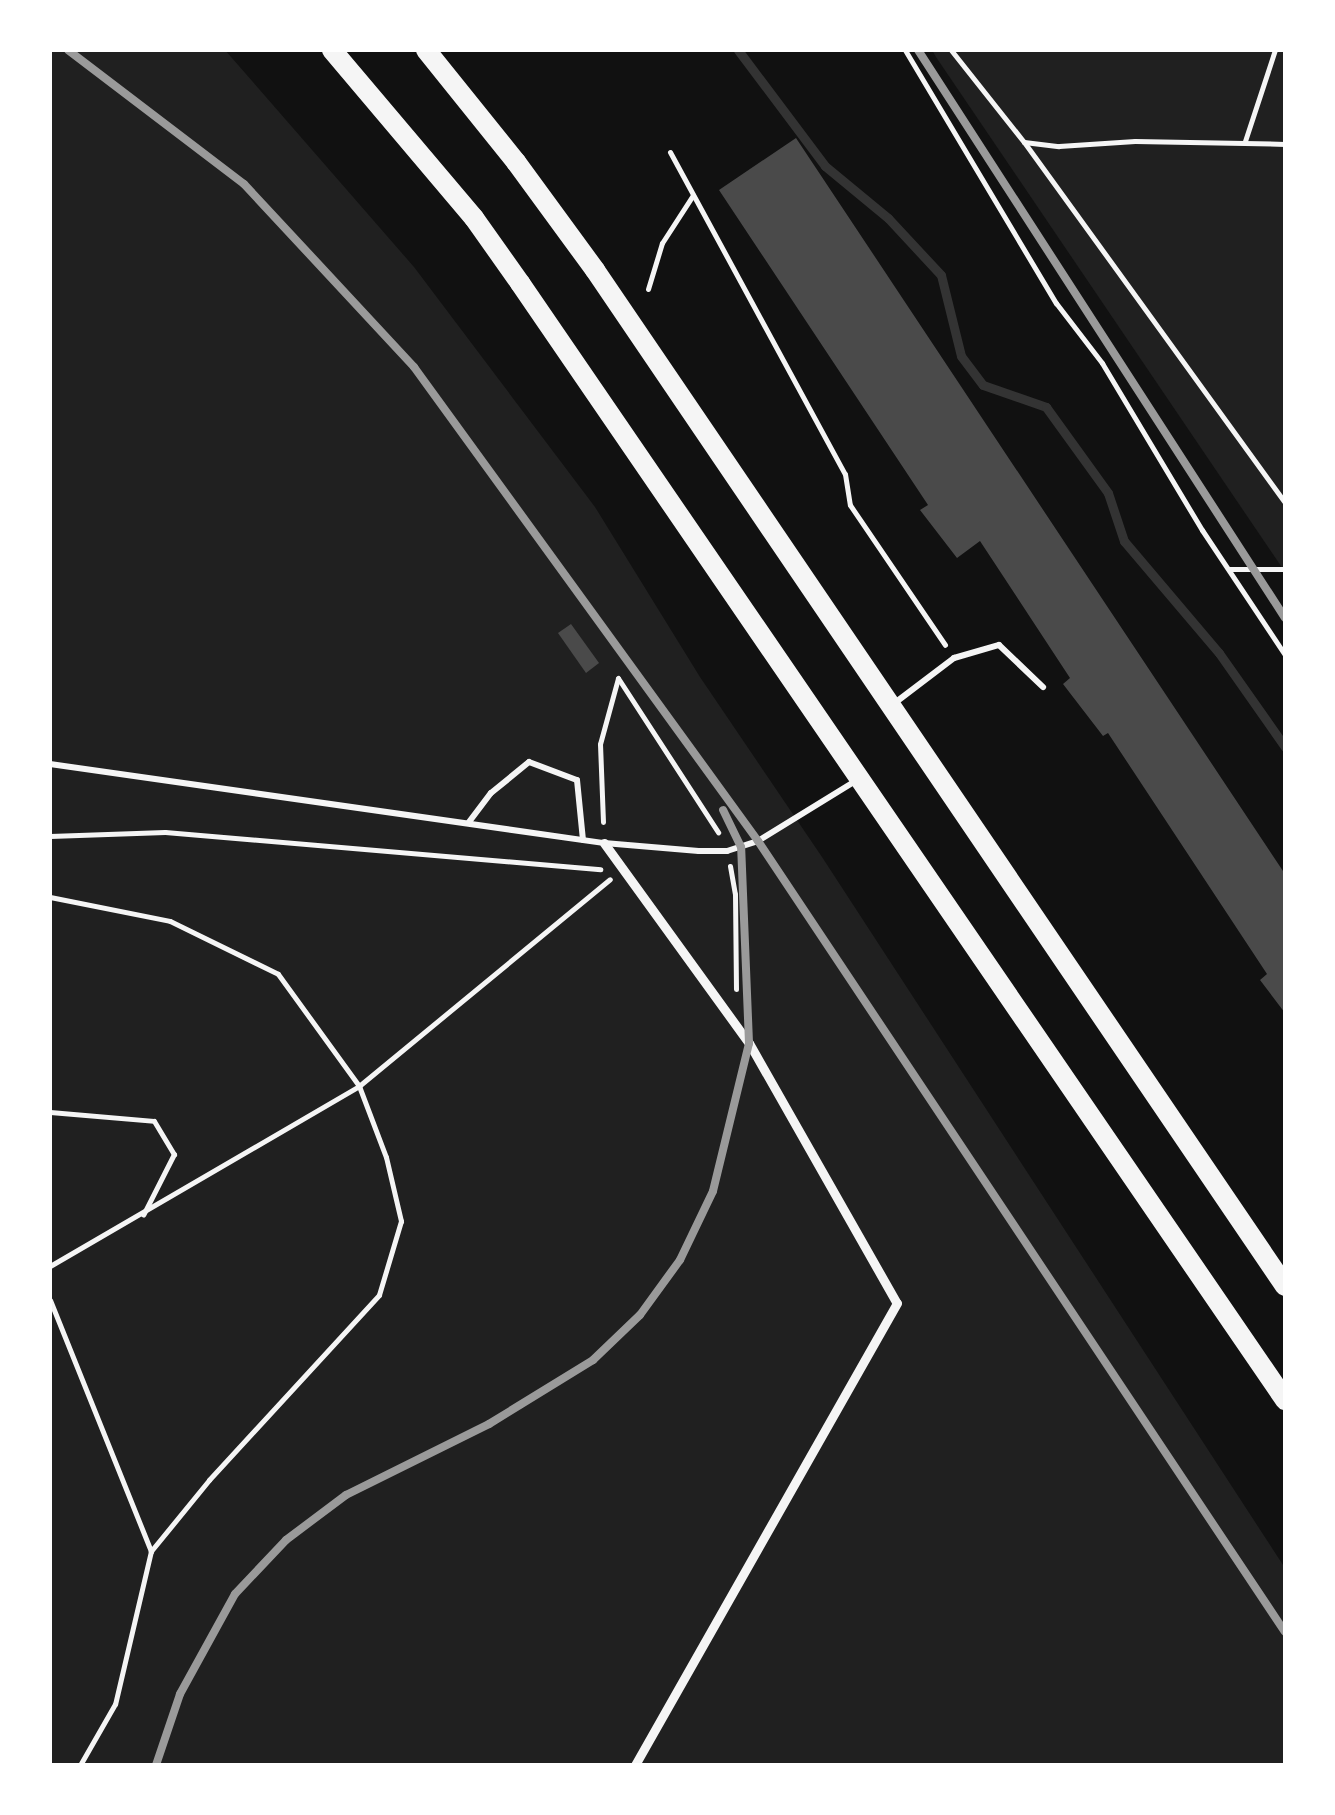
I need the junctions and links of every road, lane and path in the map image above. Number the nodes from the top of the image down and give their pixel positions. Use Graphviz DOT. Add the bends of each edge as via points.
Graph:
graph roads {
  1 [pos="332,50"];
  2 [pos="426,50"];
  3 [pos="904,50"];
  4 [pos="951,50"];
  5 [pos="1274,50"];
  6 [pos="1245,141"];
  7 [pos="1024,142"];
  8 [pos="1285,144"];
  9 [pos="670,152"];
  10 [pos="693,195"];
  11 [pos="648,289"];
  12 [pos="1285,502"];
  13 [pos="1228,569"];
  14 [pos="1285,569"];
  15 [pos="1285,655"];
  16 [pos="954,658"];
  17 [pos="618,678"];
  18 [pos="1043,687"];
  19 [pos="891,706"];
  20 [pos="50,764"];
  21 [pos="860,778"];
  22 [pos="469,822"];
  23 [pos="50,836"];
  24 [pos="584,840"];
  25 [pos="604,843"];
  26 [pos="620,870"];
  27 [pos="50,897"];
  28 [pos="359,1086"];
  29 [pos="50,1112"];
  30 [pos="142,1215"];
  31 [pos="50,1266"];
  32 [pos="1285,1286"];
  33 [pos="50,1300"];
  34 [pos="1285,1400"];
  35 [pos="150,1551"];
  36 [pos="80,1765"];
  37 [pos="635,1765"];
  1 -- 21 [label="main road" via="474,218"];
  2 -- 19 [label="main road" via="595,270"];
  3 -- 13 [label="path" via="1056,303 1102,363"];
  4 -- 7 [label="path"];
  5 -- 6 [label="path"];
  6 -- 7 [label="path"];
  6 -- 8 [label="path"];
  7 -- 12 [label="path"];
  9 -- 10 [label="path"];
  10 -- 11 [label="path" via="662,243"];
  10 -- 16 [label="path" via="844,474 850,505"];
  13 -- 14 [label="path"];
  13 -- 15 [label="path"];
  16 -- 18 [label="lane" via="1000,645"];
  16 -- 19 [label="lane"];
  17 -- 25 [label="path" via="600,744"];
  19 -- 32 [label="main road"];
  20 -- 22 [label="lane"];
  21 -- 25 [label="lane" via="758,840 727,851"];
  21 -- 34 [label="main road"];
  22 -- 24 [label="lane"];
  22 -- 24 [label="lane" via="529,762 577,780"];
  23 -- 26 [label="path" via="164,832"];
  24 -- 25 [label="lane"];
  25 -- 26 [label="street"];
  26 -- 28 [label="path"];
  26 -- 37 [label="street" via="743,1032 898,1303"];
  27 -- 28 [label="path" via="170,921 278,974"];
  28 -- 30 [label="path"];
  28 -- 35 [label="path" via="401,1221 379,1294"];
  29 -- 30 [label="path" via="154,1120 174,1154"];
  30 -- 31 [label="path"];
  33 -- 35 [label="path"];
  35 -- 36 [label="path" via="116,1704"];
}
